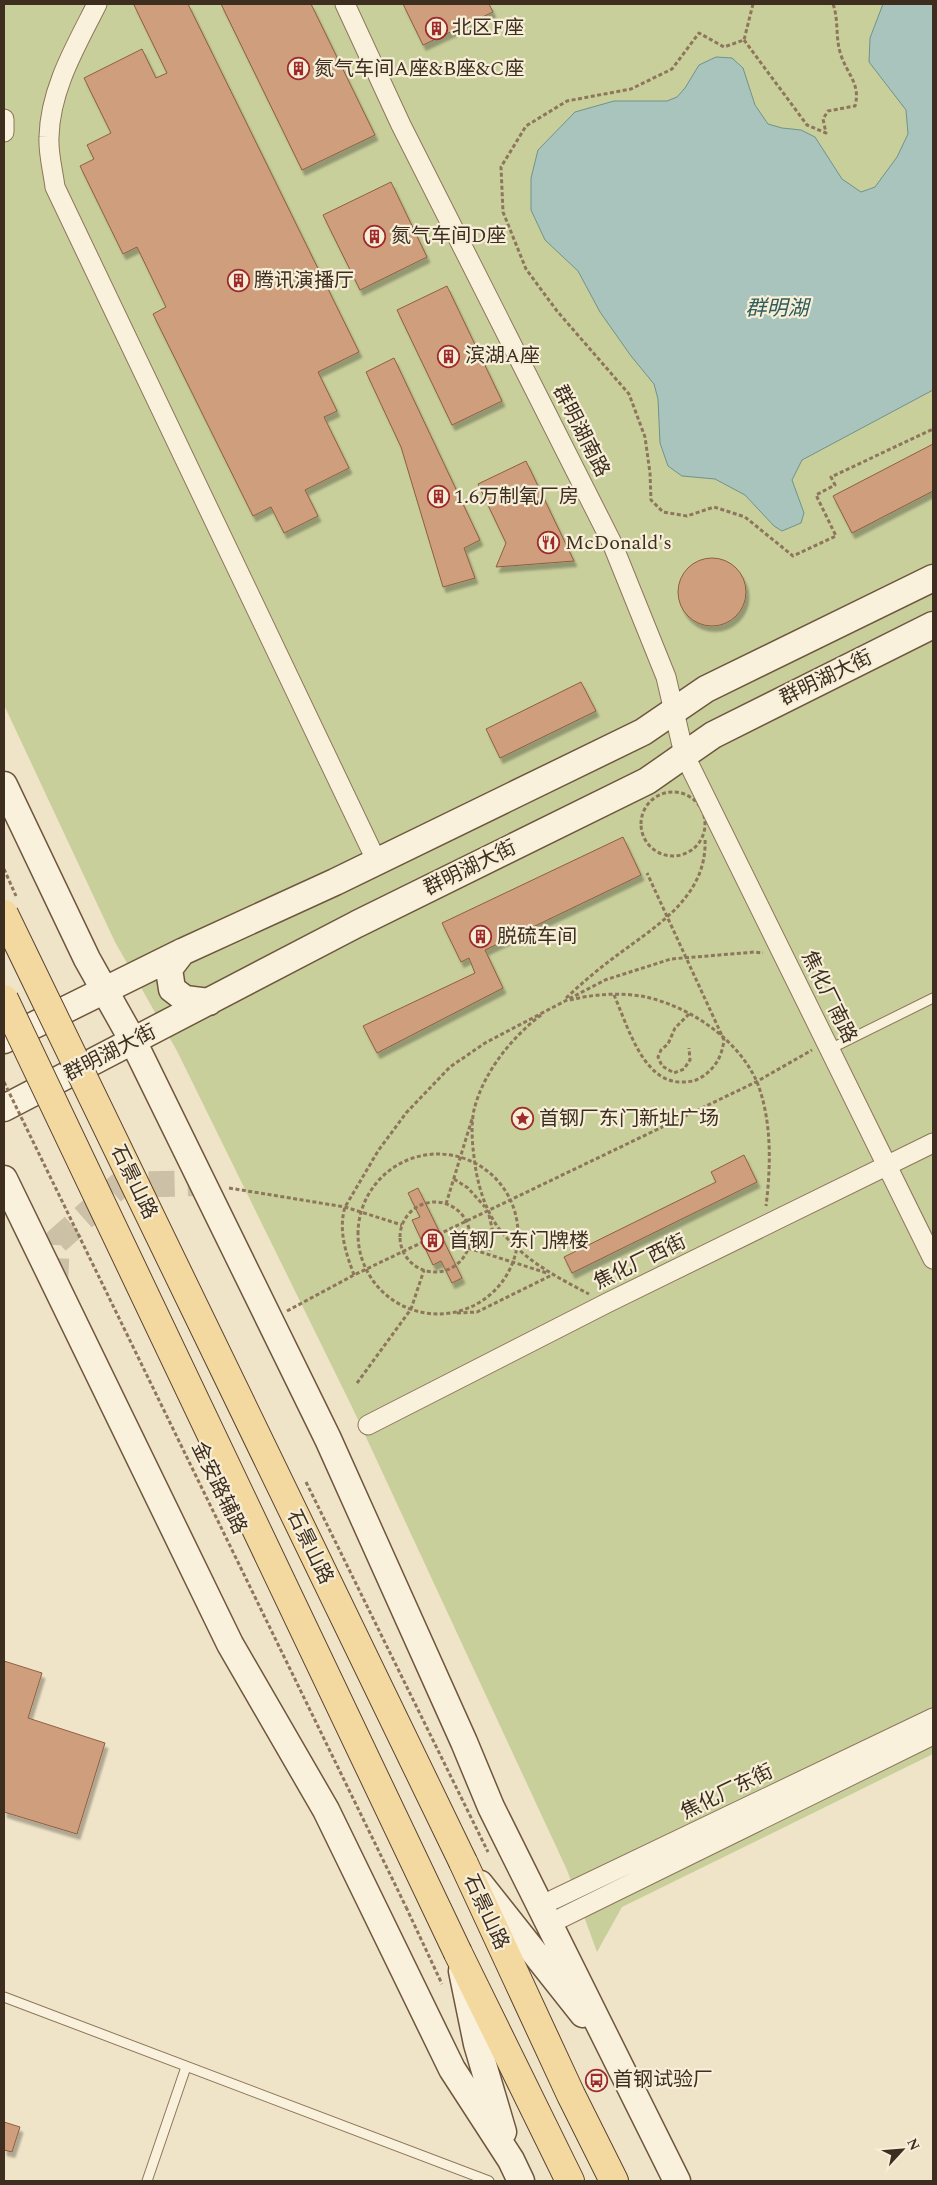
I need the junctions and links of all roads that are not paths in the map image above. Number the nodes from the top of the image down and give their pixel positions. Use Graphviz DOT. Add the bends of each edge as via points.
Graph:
graph roads {
  1 [pos="97,4"];
  2 [pos="344,4"];
  3 [pos="4,119"];
  4 [pos="4,132"];
  5 [pos="933,578"];
  6 [pos="933,625"];
  7 [pos="675,710"];
  8 [pos="684,754"];
  9 [pos="4,785"];
  10 [pos="377,862"];
  11 [pos="4,914"];
  12 [pos="182,952"];
  13 [pos="105,991"];
  14 [pos="933,998"];
  15 [pos="4,999"];
  16 [pos="209,1002"];
  17 [pos="4,1040"];
  18 [pos="133,1041"];
  19 [pos="828,1045"];
  20 [pos="4,1108"];
  21 [pos="933,1143"];
  22 [pos="886,1166"];
  23 [pos="4,1179"];
  24 [pos="933,1260"];
  25 [pos="368,1425"];
  26 [pos="933,1718"];
  27 [pos="933,1735"];
  28 [pos="463,1862"];
  29 [pos="545,1915"];
  30 [pos="458,1953"];
  31 [pos="4,1997"];
  32 [pos="186,2067"];
  33 [pos="652,2128"];
  34 [pos="516,2170"];
  35 [pos="147,2181"];
  36 [pos="489,2181"];
  37 [pos="570,2181"];
  38 [pos="614,2181"];
  39 [pos="677,2181"];
  1 -- 10 [label="street" via="52,104 48,138 55,187"];
  2 -- 7 [label="street, 群明湖南路" via="612,543 666,677"];
  3 -- 4 [label="street"];
  5 -- 7 [label="street" via="706,689"];
  6 -- 8 [label="street, 群明湖大街" via="712,735"];
  7 -- 8 [label="street, 群明湖南路"];
  7 -- 10 [label="street" via="643,732"];
  8 -- 16 [label="street, 群明湖大街" via="647,781 357,924"];
  8 -- 19 [label="street, 焦化厂南路"];
  9 -- 13 [label="street" via="87,960"];
  10 -- 12 [label="street"];
  11 -- 28 [label="main road, 石景山路, bridge"];
  12 -- 13 [label="street"];
  12 -- 16 [label="street" via="169,969 172,989 185,999"];
  13 -- 17 [label="street"];
  13 -- 18 [label="street"];
  14 -- 19 [label="lane"];
  15 -- 30 [label="main road, 石景山路, bridge"];
  16 -- 18 [label="street, 群明湖大街"];
  18 -- 20 [label="street, 群明湖大街"];
  18 -- 29 [label="street" via="328,1440 491,1807"];
  19 -- 22 [label="street, 焦化厂南路"];
  21 -- 22 [label="street, 焦化厂西街"];
  22 -- 24 [label="street, 焦化厂南路"];
  22 -- 25 [label="street, 焦化厂西街"];
  23 -- 34 [label="street" via="230,1644 326,1810 452,2069"];
  26 -- 29 [label="street, 焦化厂东街"];
  27 -- 29 [label="street, 焦化厂东街"];
  28 -- 33 [label="street" via="585,2017"];
  28 -- 38 [label="main road, 石景山路"];
  29 -- 33 [label="street"];
  30 -- 34 [label="street" via="476,2044"];
  30 -- 37 [label="main road, 石景山路"];
  31 -- 32 [label="lane"];
  32 -- 35 [label="lane"];
  32 -- 36 [label="lane"];
  33 -- 39 [label="street"];
}
